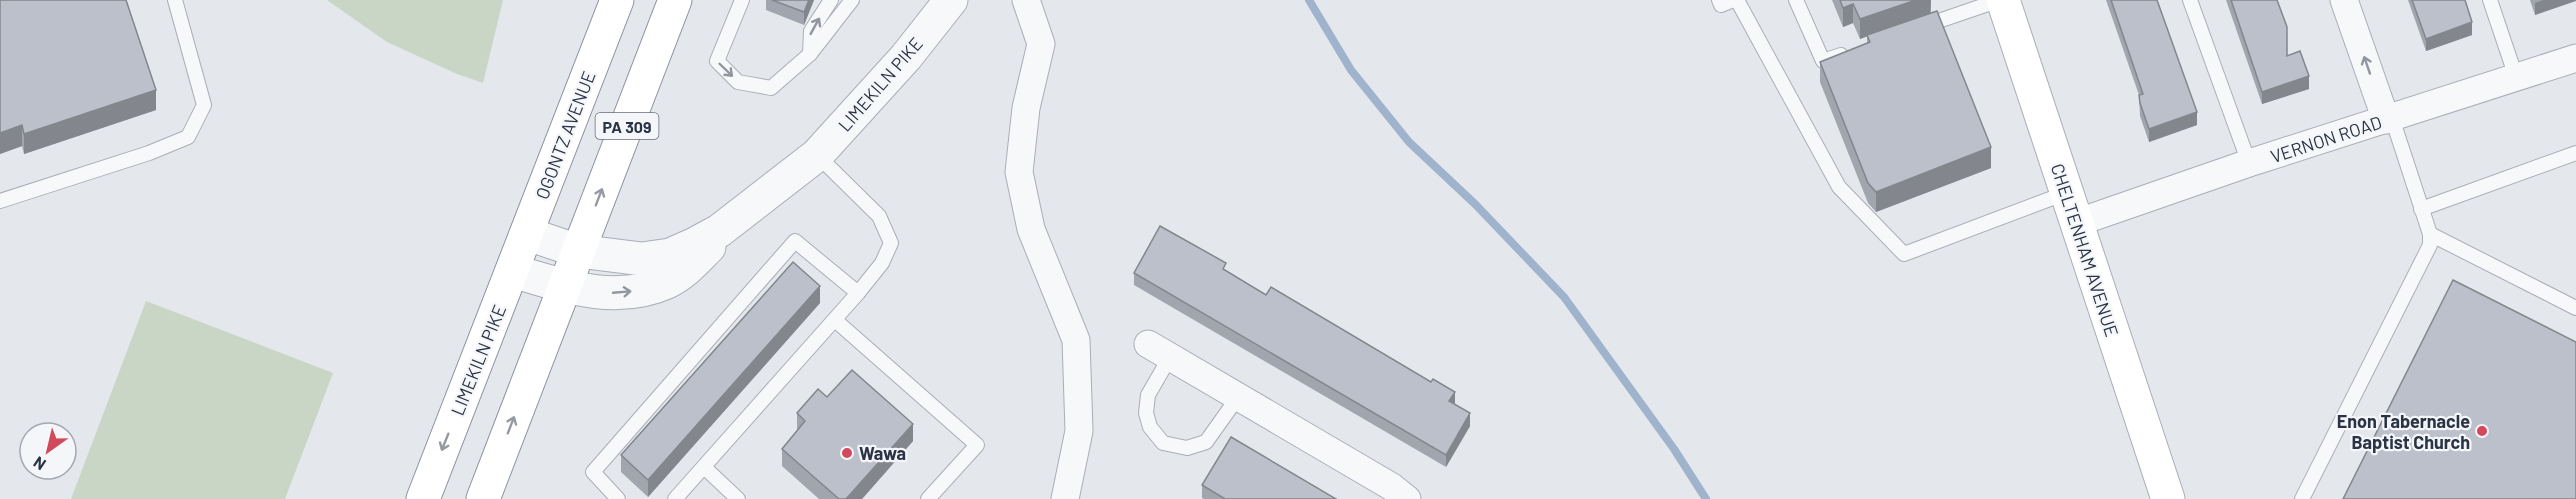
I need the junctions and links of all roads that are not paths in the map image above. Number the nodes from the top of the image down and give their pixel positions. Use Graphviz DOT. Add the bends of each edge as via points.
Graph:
graph roads {
  1 [pos="175,0"];
  2 [pos="617,0"];
  3 [pos="675,0"];
  4 [pos="742,0"];
  5 [pos="831,0"];
  6 [pos="852,0"];
  7 [pos="951,0"];
  8 [pos="1026,0"];
  9 [pos="1719,0"];
  10 [pos="1733,0"];
  11 [pos="1737,0"];
  12 [pos="1796,0"];
  13 [pos="2001,0"];
  14 [pos="2190,0"];
  15 [pos="2344,0"];
  16 [pos="2490,0"];
  17 [pos="1911,30"];
  18 [pos="1856,49"];
  19 [pos="810,54"];
  20 [pos="2576,58"];
  21 [pos="2516,77"];
  22 [pos="2389,119"];
  23 [pos="2576,153"];
  24 [pos="817,155"];
  25 [pos="2249,164"];
  26 [pos="2066,192"];
  27 [pos="0,201"];
  28 [pos="748,207"];
  29 [pos="2421,209"];
  30 [pos="2076,223"];
  31 [pos="528,234"];
  32 [pos="2430,234"];
  33 [pos="578,251"];
  34 [pos="513,271"];
  35 [pos="564,286"];
  36 [pos="858,293"];
  37 [pos="2576,308"];
  38 [pos="835,320"];
  39 [pos="1159,350"];
  40 [pos="1238,397"];
  41 [pos="704,467"];
  42 [pos="423,499"];
  43 [pos="483,499"];
  44 [pos="618,499"];
  45 [pos="675,499"];
  46 [pos="738,499"];
  47 [pos="928,499"];
  48 [pos="1065,499"];
  49 [pos="1407,499"];
  50 [pos="2168,499"];
  51 [pos="2302,499"];
  1 -- 27 [label="lane" via="204,105 188,137"];
  2 -- 31 [label="main road, OGONTZ AVENUE / PA 309"];
  33 -- 3 [label="main road, PA 309, one-way"];
  4 -- 19 [label="lane, one-way" via="717,62 738,82 771,88"];
  19 -- 5 [label="lane, one-way" via="811,31"];
  6 -- 19 [label="lane"];
  7 -- 24 [label="street, LIMEKILN PIKE" via="906,57"];
  8 -- 48 [label="street" via="1041,44 1026,108 1018,172 1031,229 1076,340 1079,430"];
  9 -- 10 [label="lane" via="1721,5"];
  11 -- 26 [label="lane" via="1839,187 1904,254"];
  12 -- 18 [label="lane" via="1823,61"];
  13 -- 17 [label="lane"];
  13 -- 26 [label="main road, CHELTENHAM AVENUE"];
  14 -- 25 [label="lane"];
  22 -- 15 [label="street, one-way"];
  16 -- 21 [label="lane"];
  20 -- 21 [label="street, VERNON ROAD"];
  21 -- 22 [label="street, VERNON ROAD"];
  22 -- 25 [label="street, VERNON ROAD"];
  22 -- 29 [label="lane"];
  23 -- 29 [label="lane"];
  24 -- 28 [label="street, LIMEKILN PIKE"];
  24 -- 36 [label="lane" via="879,216 891,243 882,263"];
  25 -- 30 [label="street, VERNON ROAD"];
  26 -- 30 [label="main road, CHELTENHAM AVENUE"];
  28 -- 33 [label="street, LIMEKILN PIKE" via="719,231 670,255 642,259"];
  35 -- 28 [label="street, LIMEKILN PIKE, one-way" via="616,294 667,282 687,270"];
  29 -- 32 [label="lane"];
  30 -- 50 [label="main road, CHELTENHAM AVENUE"];
  31 -- 33 [label="street, LIMEKILN PIKE"];
  31 -- 34 [label="main road, OGONTZ AVENUE / PA 309"];
  32 -- 37 [label="lane"];
  32 -- 51 [label="lane" via="2426,257"];
  33 -- 35 [label="main road, PA 309"];
  34 -- 35 [label="street, LIMEKILN PIKE"];
  34 -- 42 [label="main road, LIMEKILN PIKE / PA 309, one-way"];
  43 -- 35 [label="main road, PA 309, one-way"];
  36 -- 38 [label="lane"];
  36 -- 44 [label="lane" via="795,242 593,472"];
  38 -- 41 [label="lane"];
  38 -- 47 [label="lane" via="977,445"];
  39 -- 40 [label="street"];
  39 -- 40 [label="lane" via="1146,413 1150,427 1162,443 1187,448 1206,442"];
  40 -- 49 [label="street"];
  41 -- 45 [label="lane"];
  41 -- 46 [label="lane"];
}
